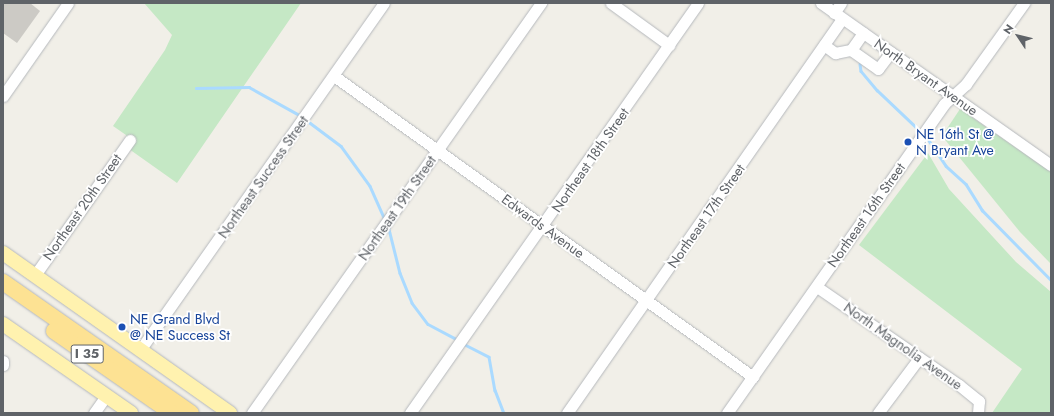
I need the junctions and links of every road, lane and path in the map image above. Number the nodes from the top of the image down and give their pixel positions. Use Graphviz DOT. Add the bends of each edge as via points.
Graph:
graph roads {
  1 [pos="68,3"];
  2 [pos="384,3"];
  3 [pos="541,3"];
  4 [pos="611,3"];
  5 [pos="698,3"];
  6 [pos="821,3"];
  7 [pos="841,3"];
  8 [pos="1024,3"];
  9 [pos="838,16"];
  10 [pos="863,33"];
  11 [pos="669,45"];
  12 [pos="824,45"];
  13 [pos="851,50"];
  14 [pos="891,52"];
  15 [pos="334,76"];
  16 [pos="3,96"];
  17 [pos="953,96"];
  18 [pos="130,140"];
  19 [pos="438,150"];
  20 [pos="1051,165"];
  21 [pos="543,226"];
  22 [pos="3,253"];
  23 [pos="35,275"];
  24 [pos="3,282"];
  25 [pos="817,287"];
  26 [pos="3,295"];
  27 [pos="648,300"];
  28 [pos="3,324"];
  29 [pos="140,350"];
  30 [pos="918,358"];
  31 [pos="3,361"];
  32 [pos="3,365"];
  33 [pos="753,377"];
  34 [pos="106,396"];
  35 [pos="978,412"];
  36 [pos="94,413"];
  37 [pos="131,413"];
  38 [pos="172,413"];
  39 [pos="192,413"];
  40 [pos="230,413"];
  41 [pos="252,413"];
  42 [pos="410,413"];
  43 [pos="568,413"];
  44 [pos="727,413"];
  45 [pos="878,413"];
  1 -- 16 [label="street"];
  2 -- 15 [label="street, Northeast Success Street"];
  3 -- 19 [label="street, Northeast 19th Street"];
  4 -- 11 [label="street"];
  5 -- 11 [label="street, Northeast 18th Street"];
  6 -- 9 [label="street, North Bryant Avenue"];
  7 -- 9 [label="street, Northeast 17th Street"];
  8 -- 17 [label="street, Northeast 16th Street" via="966,84"];
  9 -- 10 [label="street, North Bryant Avenue"];
  9 -- 12 [label="street, Northeast 17th Street"];
  10 -- 13 [label="street"];
  10 -- 14 [label="street, North Bryant Avenue"];
  11 -- 21 [label="street, Northeast 18th Street"];
  12 -- 13 [label="street" via="835,53"];
  12 -- 27 [label="street, Northeast 17th Street"];
  13 -- 14 [label="street" via="878,69"];
  14 -- 17 [label="street, North Bryant Avenue"];
  15 -- 19 [label="street, Edwards Avenue"];
  15 -- 29 [label="street, Northeast Success Street"];
  17 -- 20 [label="street, North Bryant Avenue"];
  17 -- 25 [label="street, Northeast 16th Street" via="944,104"];
  18 -- 23 [label="street, Northeast 20th Street"];
  19 -- 21 [label="street, Edwards Avenue"];
  19 -- 41 [label="street, Northeast 19th Street"];
  21 -- 27 [label="street, Edwards Avenue"];
  21 -- 42 [label="street, Northeast 18th Street"];
  22 -- 23 [label="main road"];
  23 -- 29 [label="main road"];
  24 -- 39 [label="highway, I 35"];
  25 -- 30 [label="street, North Magnolia Avenue"];
  25 -- 33 [label="street, Northeast 16th Street"];
  26 -- 38 [label="highway, I 35"];
  27 -- 33 [label="street, Edwards Avenue"];
  27 -- 43 [label="street, Northeast 17th Street"];
  28 -- 34 [label="main road"];
  29 -- 40 [label="main road"];
  30 -- 35 [label="street, North Magnolia Avenue" via="979,401"];
  30 -- 45 [label="street"];
  31 -- 32 [label="street"];
  33 -- 44 [label="street, Northeast 16th Street"];
  34 -- 36 [label="street"];
  34 -- 37 [label="main road"];
}
